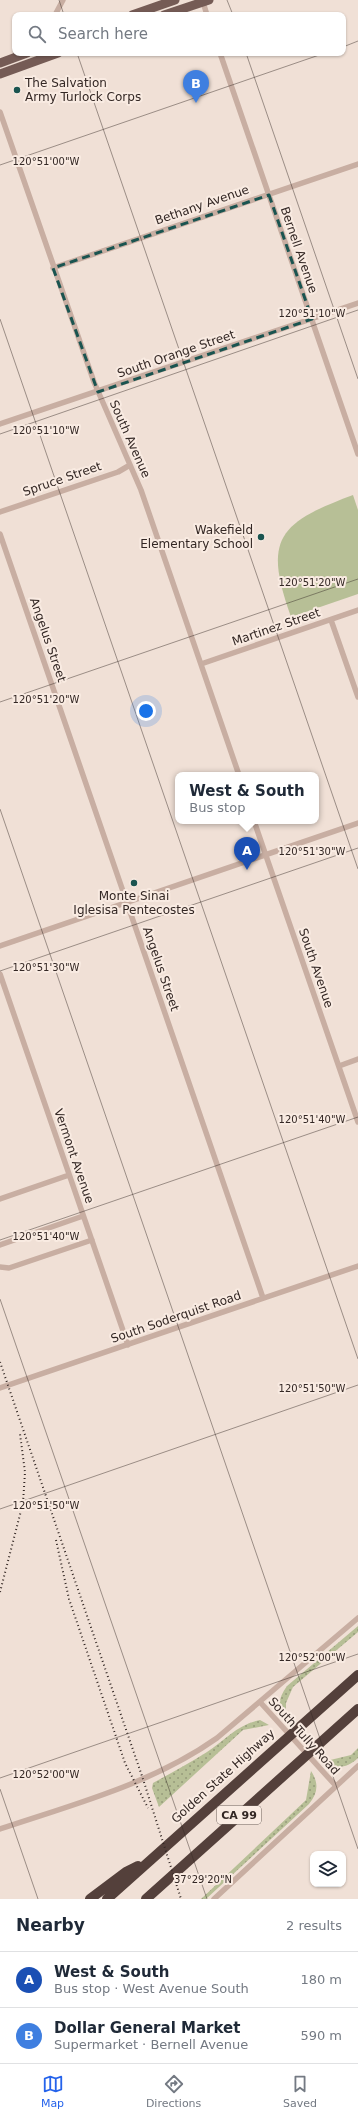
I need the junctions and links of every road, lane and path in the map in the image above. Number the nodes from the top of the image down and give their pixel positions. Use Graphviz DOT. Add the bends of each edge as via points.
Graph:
graph roads {
  1 [pos="63,0"];
  2 [pos="175,0"];
  3 [pos="206,1"];
  4 [pos="57,12"];
  5 [pos="141,12"];
  6 [pos="173,12"];
  7 [pos="207,12"];
  8 [pos="12,53"];
  9 [pos="0,55"];
  10 [pos="19,56"];
  11 [pos="50,56"];
  12 [pos="221,56"];
  13 [pos="0,63"];
  14 [pos="0,74"];
  15 [pos="0,112"];
  16 [pos="358,164"];
  17 [pos="269,194"];
  18 [pos="53,268"];
  19 [pos="358,304"];
  20 [pos="312,319"];
  21 [pos="98,392"];
  22 [pos="0,424"];
  23 [pos="358,454"];
  24 [pos="130,465"];
  25 [pos="0,512"];
  26 [pos="0,534"];
  27 [pos="358,610"];
  28 [pos="331,620"];
  29 [pos="201,664"];
  30 [pos="358,697"];
  31 [pos="238,772"];
  32 [pos="255,824"];
  33 [pos="358,824"];
  34 [pos="266,855"];
  35 [pos="126,902"];
  36 [pos="0,946"];
  37 [pos="0,974"];
  38 [pos="358,1059"];
  39 [pos="339,1066"];
  40 [pos="358,1122"];
  41 [pos="69,1175"];
  42 [pos="0,1199"];
  43 [pos="83,1216"];
  44 [pos="92,1240"];
  45 [pos="0,1244"];
  46 [pos="358,1266"];
  47 [pos="0,1267"];
  48 [pos="263,1298"];
  49 [pos="128,1345"];
  50 [pos="0,1388"];
  51 [pos="358,1618"];
  52 [pos="358,1675"];
  53 [pos="260,1702"];
  54 [pos="358,1709"];
  55 [pos="358,1766"];
  56 [pos="336,1786"];
  57 [pos="0,1829"];
  58 [pos="147,1862"];
  59 [pos="90,1899"];
  60 [pos="107,1899"];
  61 [pos="146,1899"];
  62 [pos="214,1899"];
  1 -- 4 [label="street"];
  2 -- 5 [label="main road"];
  3 -- 6 [label="main road"];
  3 -- 7 [label="street"];
  8 -- 9 [label="main road"];
  10 -- 13 [label="main road"];
  11 -- 14 [label="main road"];
  12 -- 17 [label="street, Bernell Avenue"];
  15 -- 18 [label="street, South Avenue"];
  16 -- 17 [label="street, Bethany Avenue"];
  17 -- 18 [label="street, Bethany Avenue"];
  17 -- 20 [label="street, Bernell Avenue"];
  18 -- 21 [label="street, South Avenue"];
  19 -- 20 [label="street, South Orange Street"];
  20 -- 21 [label="street, South Orange Street"];
  20 -- 23 [label="street, Bernell Avenue"];
  21 -- 22 [label="street, South Orange Street"];
  21 -- 24 [label="street, South Avenue"];
  24 -- 25 [label="street, Spruce Street" via="118,472"];
  24 -- 29 [label="street, South Avenue"];
  26 -- 35 [label="street, Angelus Street"];
  27 -- 28 [label="street, Martinez Street"];
  28 -- 29 [label="street, Martinez Street"];
  28 -- 30 [label="street"];
  29 -- 31 [label="street, South Avenue"];
  32 -- 34 [label="street, South Avenue"];
  33 -- 34 [label="street"];
  34 -- 35 [label="street"];
  34 -- 39 [label="street, South Avenue"];
  35 -- 36 [label="street"];
  35 -- 48 [label="street, Angelus Street"];
  37 -- 41 [label="street, Vermont Avenue"];
  38 -- 39 [label="street"];
  39 -- 40 [label="street, South Avenue"];
  41 -- 42 [label="street"];
  41 -- 43 [label="street, Vermont Avenue"];
  43 -- 44 [label="street, Vermont Avenue"];
  43 -- 45 [label="street"];
  44 -- 47 [label="street" via="9,1268"];
  44 -- 49 [label="street, Vermont Avenue"];
  46 -- 48 [label="street, South Soderquist Road"];
  48 -- 49 [label="street, South Soderquist Road"];
  49 -- 50 [label="street, South Soderquist Road"];
  51 -- 53 [label="street"];
  52 -- 58 [label="highway, Golden State Highway / CA 99"];
  53 -- 56 [label="street, South Tully Road"];
  53 -- 57 [label="street, South Tully Road" via="217,1738 164,1770 134,1783"];
  54 -- 61 [label="highway, CA 99"];
  55 -- 56 [label="street"];
  56 -- 62 [label="street"];
  58 -- 59 [label="highway" via="126,1872"];
  58 -- 60 [label="highway, Golden State Highway / CA 99"];
}
